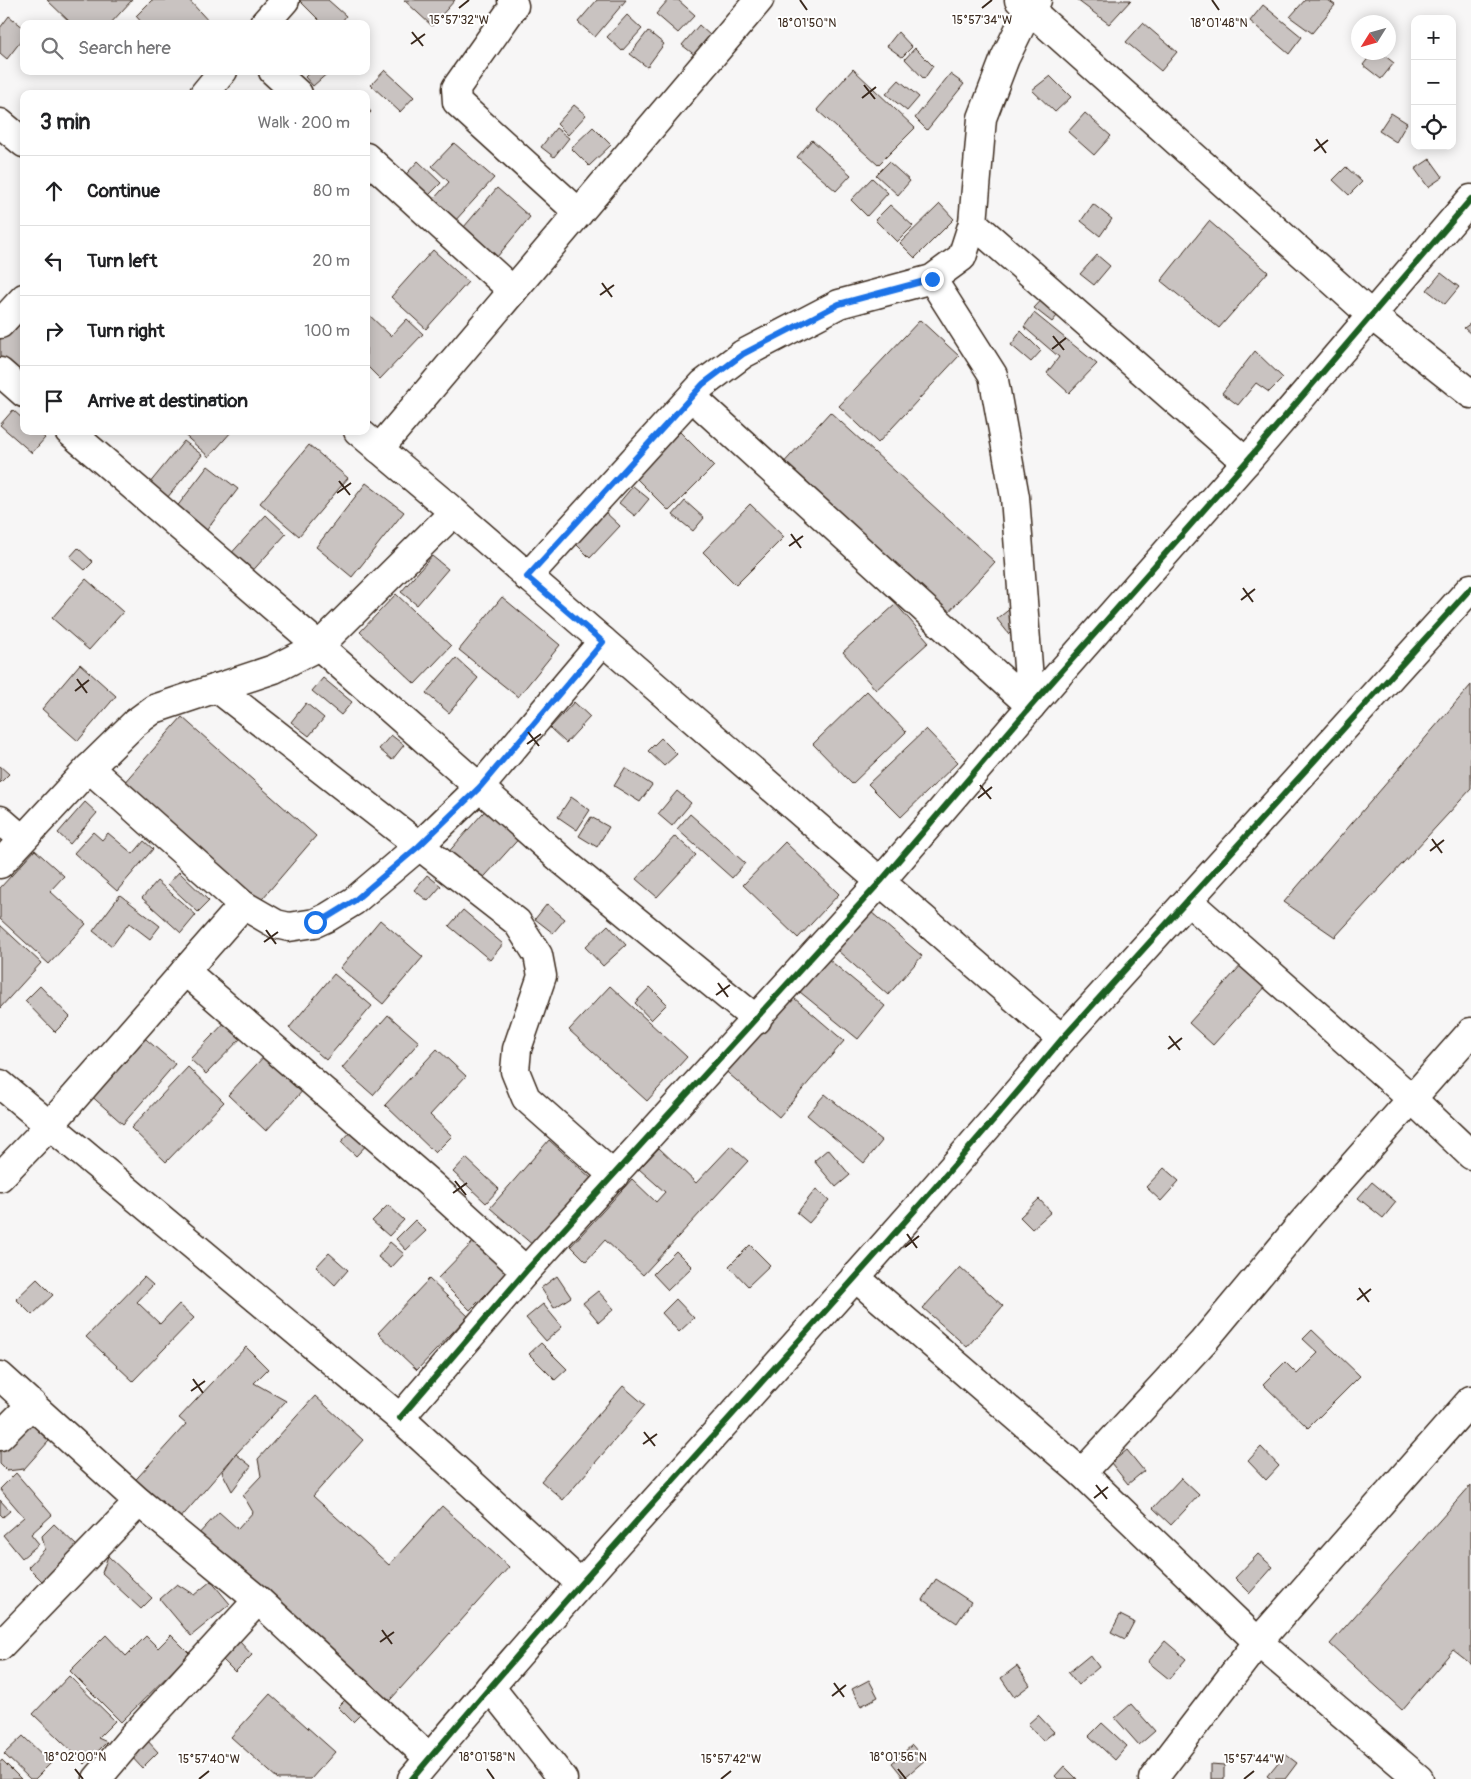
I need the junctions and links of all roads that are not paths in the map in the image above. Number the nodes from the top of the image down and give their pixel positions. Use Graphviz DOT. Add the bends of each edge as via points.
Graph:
graph roads {
  1 [pos="285,0"];
  2 [pos="512,0"];
  3 [pos="759,0"];
  4 [pos="1028,3"];
  5 [pos="268,20"];
  6 [pos="220,75"];
  7 [pos="277,75"];
  8 [pos="207,90"];
  9 [pos="294,90"];
  10 [pos="0,123"];
  11 [pos="20,140"];
  12 [pos="370,161"];
  13 [pos="1471,199"];
  14 [pos="579,213"];
  15 [pos="973,223"];
  16 [pos="932,279"];
  17 [pos="513,291"];
  18 [pos="20,302"];
  19 [pos="1371,315"];
  20 [pos="0,324"];
  21 [pos="0,372"];
  22 [pos="20,390"];
  23 [pos="1471,394"];
  24 [pos="692,398"];
  25 [pos="74,435"];
  26 [pos="362,435"];
  27 [pos="379,450"];
  28 [pos="1246,462"];
  29 [pos="454,512"];
  30 [pos="527,577"];
  31 [pos="1471,588"];
  32 [pos="603,642"];
  33 [pos="319,646"];
  34 [pos="217,688"];
  35 [pos="1031,706"];
  36 [pos="89,768"];
  37 [pos="480,787"];
  38 [pos="0,820"];
  39 [pos="22,839"];
  40 [pos="419,846"];
  41 [pos="0,864"];
  42 [pos="881,881"];
  43 [pos="1188,901"];
  44 [pos="243,904"];
  45 [pos="185,971"];
  46 [pos="757,1020"];
  47 [pos="1471,1032"];
  48 [pos="1062,1039"];
  49 [pos="0,1084"];
  50 [pos="1412,1099"];
  51 [pos="50,1125"];
  52 [pos="1471,1155"];
  53 [pos="614,1176"];
  54 [pos="0,1177"];
  55 [pos="526,1271"];
  56 [pos="855,1277"];
  57 [pos="0,1376"];
  58 [pos="1471,1400"];
  59 [pos="32,1404"];
  60 [pos="400,1418"];
  61 [pos="0,1436"];
  62 [pos="1082,1474"];
  63 [pos="139,1502"];
  64 [pos="580,1583"];
  65 [pos="258,1600"];
  66 [pos="1258,1642"];
  67 [pos="0,1646"];
  68 [pos="490,1688"];
  69 [pos="429,1758"];
  70 [pos="97,1779"];
  71 [pos="412,1779"];
  72 [pos="563,1779"];
  73 [pos="1153,1779"];
  74 [pos="1419,1779"];
  1 -- 5 [label="street"];
  2 -- 14 [label="street" via="514,6 456,88 457,102"];
  3 -- 14 [label="street"];
  4 -- 15 [label="street" via="982,118"];
  4 -- 19 [label="street"];
  6 -- 8 [label="street"];
  7 -- 9 [label="street"];
  10 -- 11 [label="street"];
  12 -- 17 [label="street"];
  13 -- 19 [label="street"];
  14 -- 17 [label="street"];
  15 -- 16 [label="street" via="962,257"];
  15 -- 28 [label="street"];
  16 -- 24 [label="street" via="839,304 743,354 703,384"];
  16 -- 35 [label="street" via="993,375 1015,497"];
  17 -- 27 [label="street"];
  18 -- 20 [label="street"];
  19 -- 23 [label="street"];
  19 -- 28 [label="street"];
  21 -- 22 [label="street"];
  24 -- 30 [label="street"];
  24 -- 35 [label="street"];
  25 -- 33 [label="street"];
  26 -- 27 [label="street"];
  27 -- 29 [label="street"];
  28 -- 35 [label="street"];
  29 -- 30 [label="street"];
  29 -- 33 [label="street"];
  30 -- 32 [label="street"];
  31 -- 43 [label="street"];
  32 -- 37 [label="street"];
  32 -- 42 [label="street"];
  33 -- 34 [label="street" via="274,669"];
  33 -- 37 [label="street"];
  34 -- 36 [label="street" via="154,709 129,728"];
  34 -- 40 [label="street"];
  35 -- 42 [label="street"];
  36 -- 39 [label="street"];
  36 -- 44 [label="street"];
  37 -- 40 [label="street"];
  37 -- 46 [label="street" via="564,862"];
  38 -- 39 [label="street"];
  39 -- 41 [label="street"];
  40 -- 44 [label="street" via="354,901 315,922 289,927 276,924"];
  40 -- 53 [label="street" via="517,922 538,955 542,976 517,1049 515,1070 526,1098"];
  42 -- 46 [label="street"];
  42 -- 48 [label="street"];
  43 -- 48 [label="street"];
  43 -- 50 [label="street"];
  44 -- 45 [label="street"];
  45 -- 51 [label="street"];
  45 -- 55 [label="street"];
  46 -- 53 [label="street"];
  47 -- 50 [label="street"];
  48 -- 56 [label="street"];
  49 -- 51 [label="street"];
  50 -- 52 [label="street"];
  50 -- 62 [label="street" via="1203,1342"];
  51 -- 54 [label="street"];
  51 -- 60 [label="street"];
  53 -- 55 [label="street"];
  55 -- 60 [label="street"];
  56 -- 62 [label="street"];
  56 -- 64 [label="street"];
  57 -- 59 [label="street"];
  58 -- 66 [label="street"];
  59 -- 61 [label="street"];
  59 -- 63 [label="street"];
  60 -- 64 [label="street"];
  62 -- 66 [label="street"];
  63 -- 65 [label="street"];
  63 -- 67 [label="street"];
  64 -- 68 [label="street"];
  65 -- 69 [label="street"];
  65 -- 70 [label="street"];
  66 -- 73 [label="street"];
  66 -- 74 [label="street"];
  68 -- 69 [label="street"];
  68 -- 72 [label="street"];
  69 -- 71 [label="street"];
}
